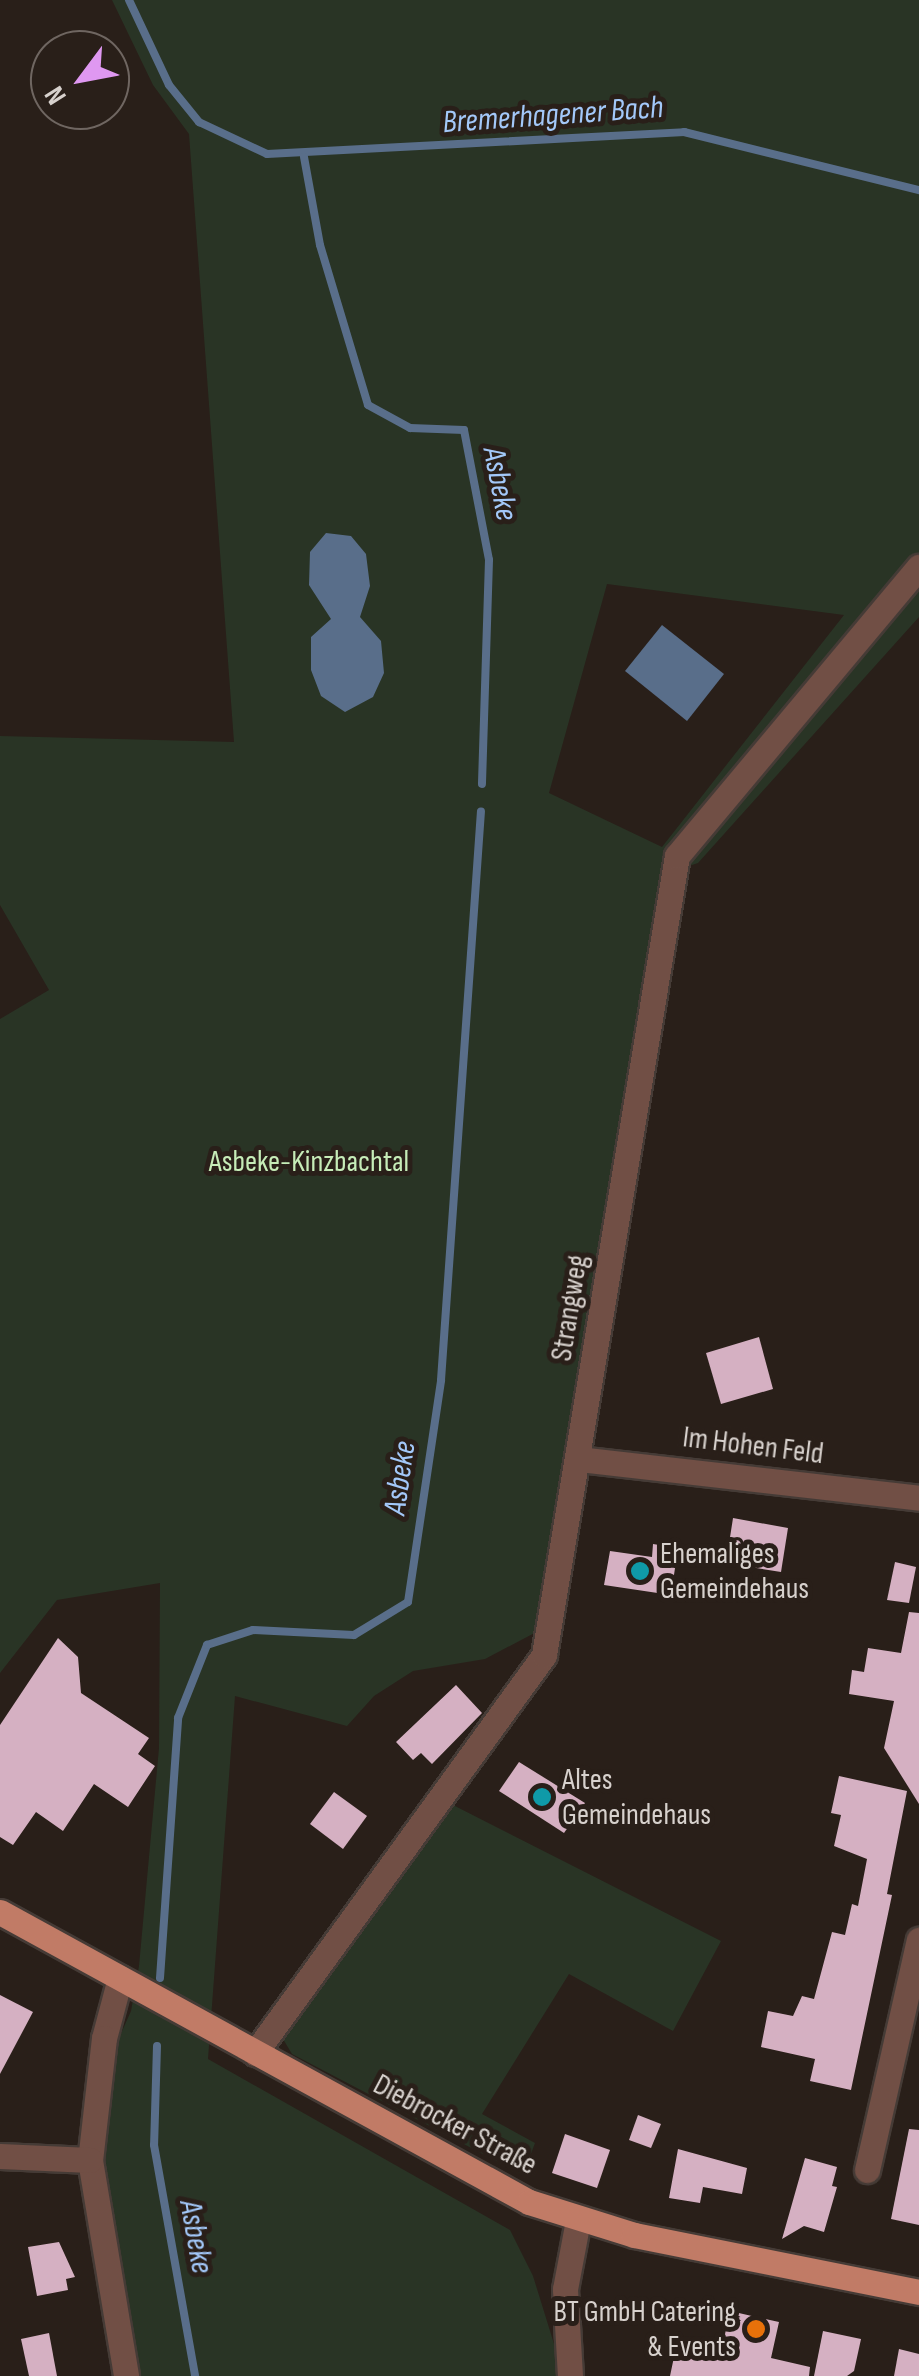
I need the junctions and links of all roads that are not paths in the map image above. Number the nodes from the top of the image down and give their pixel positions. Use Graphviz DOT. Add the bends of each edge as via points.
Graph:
graph roads {
  1 [pos="919,567"];
  2 [pos="579,1459"];
  3 [pos="919,1498"];
  4 [pos="0,1912"];
  5 [pos="919,1940"];
  6 [pos="120,1978"];
  7 [pos="908,2045"];
  8 [pos="254,2053"];
  9 [pos="0,2156"];
  10 [pos="90,2160"];
  11 [pos="867,2170"];
  12 [pos="578,2220"];
  13 [pos="919,2292"];
  14 [pos="126,2376"];
  15 [pos="570,2376"];
  1 -- 2 [label="street, Strangweg" via="677,856"];
  2 -- 3 [label="street, Im Hohen Feld"];
  2 -- 8 [label="street, Strangweg" via="544,1654"];
  4 -- 6 [label="main road, Diebrocker Straße"];
  5 -- 7 [label="street"];
  6 -- 8 [label="main road, Diebrocker Straße"];
  6 -- 10 [label="street" via="104,2038"];
  7 -- 11 [label="street"];
  8 -- 12 [label="main road, Diebrocker Straße" via="485,2180"];
  9 -- 10 [label="street"];
  10 -- 14 [label="street"];
  12 -- 13 [label="main road, Diebrocker Straße"];
  12 -- 15 [label="street" via="565,2289"];
}
